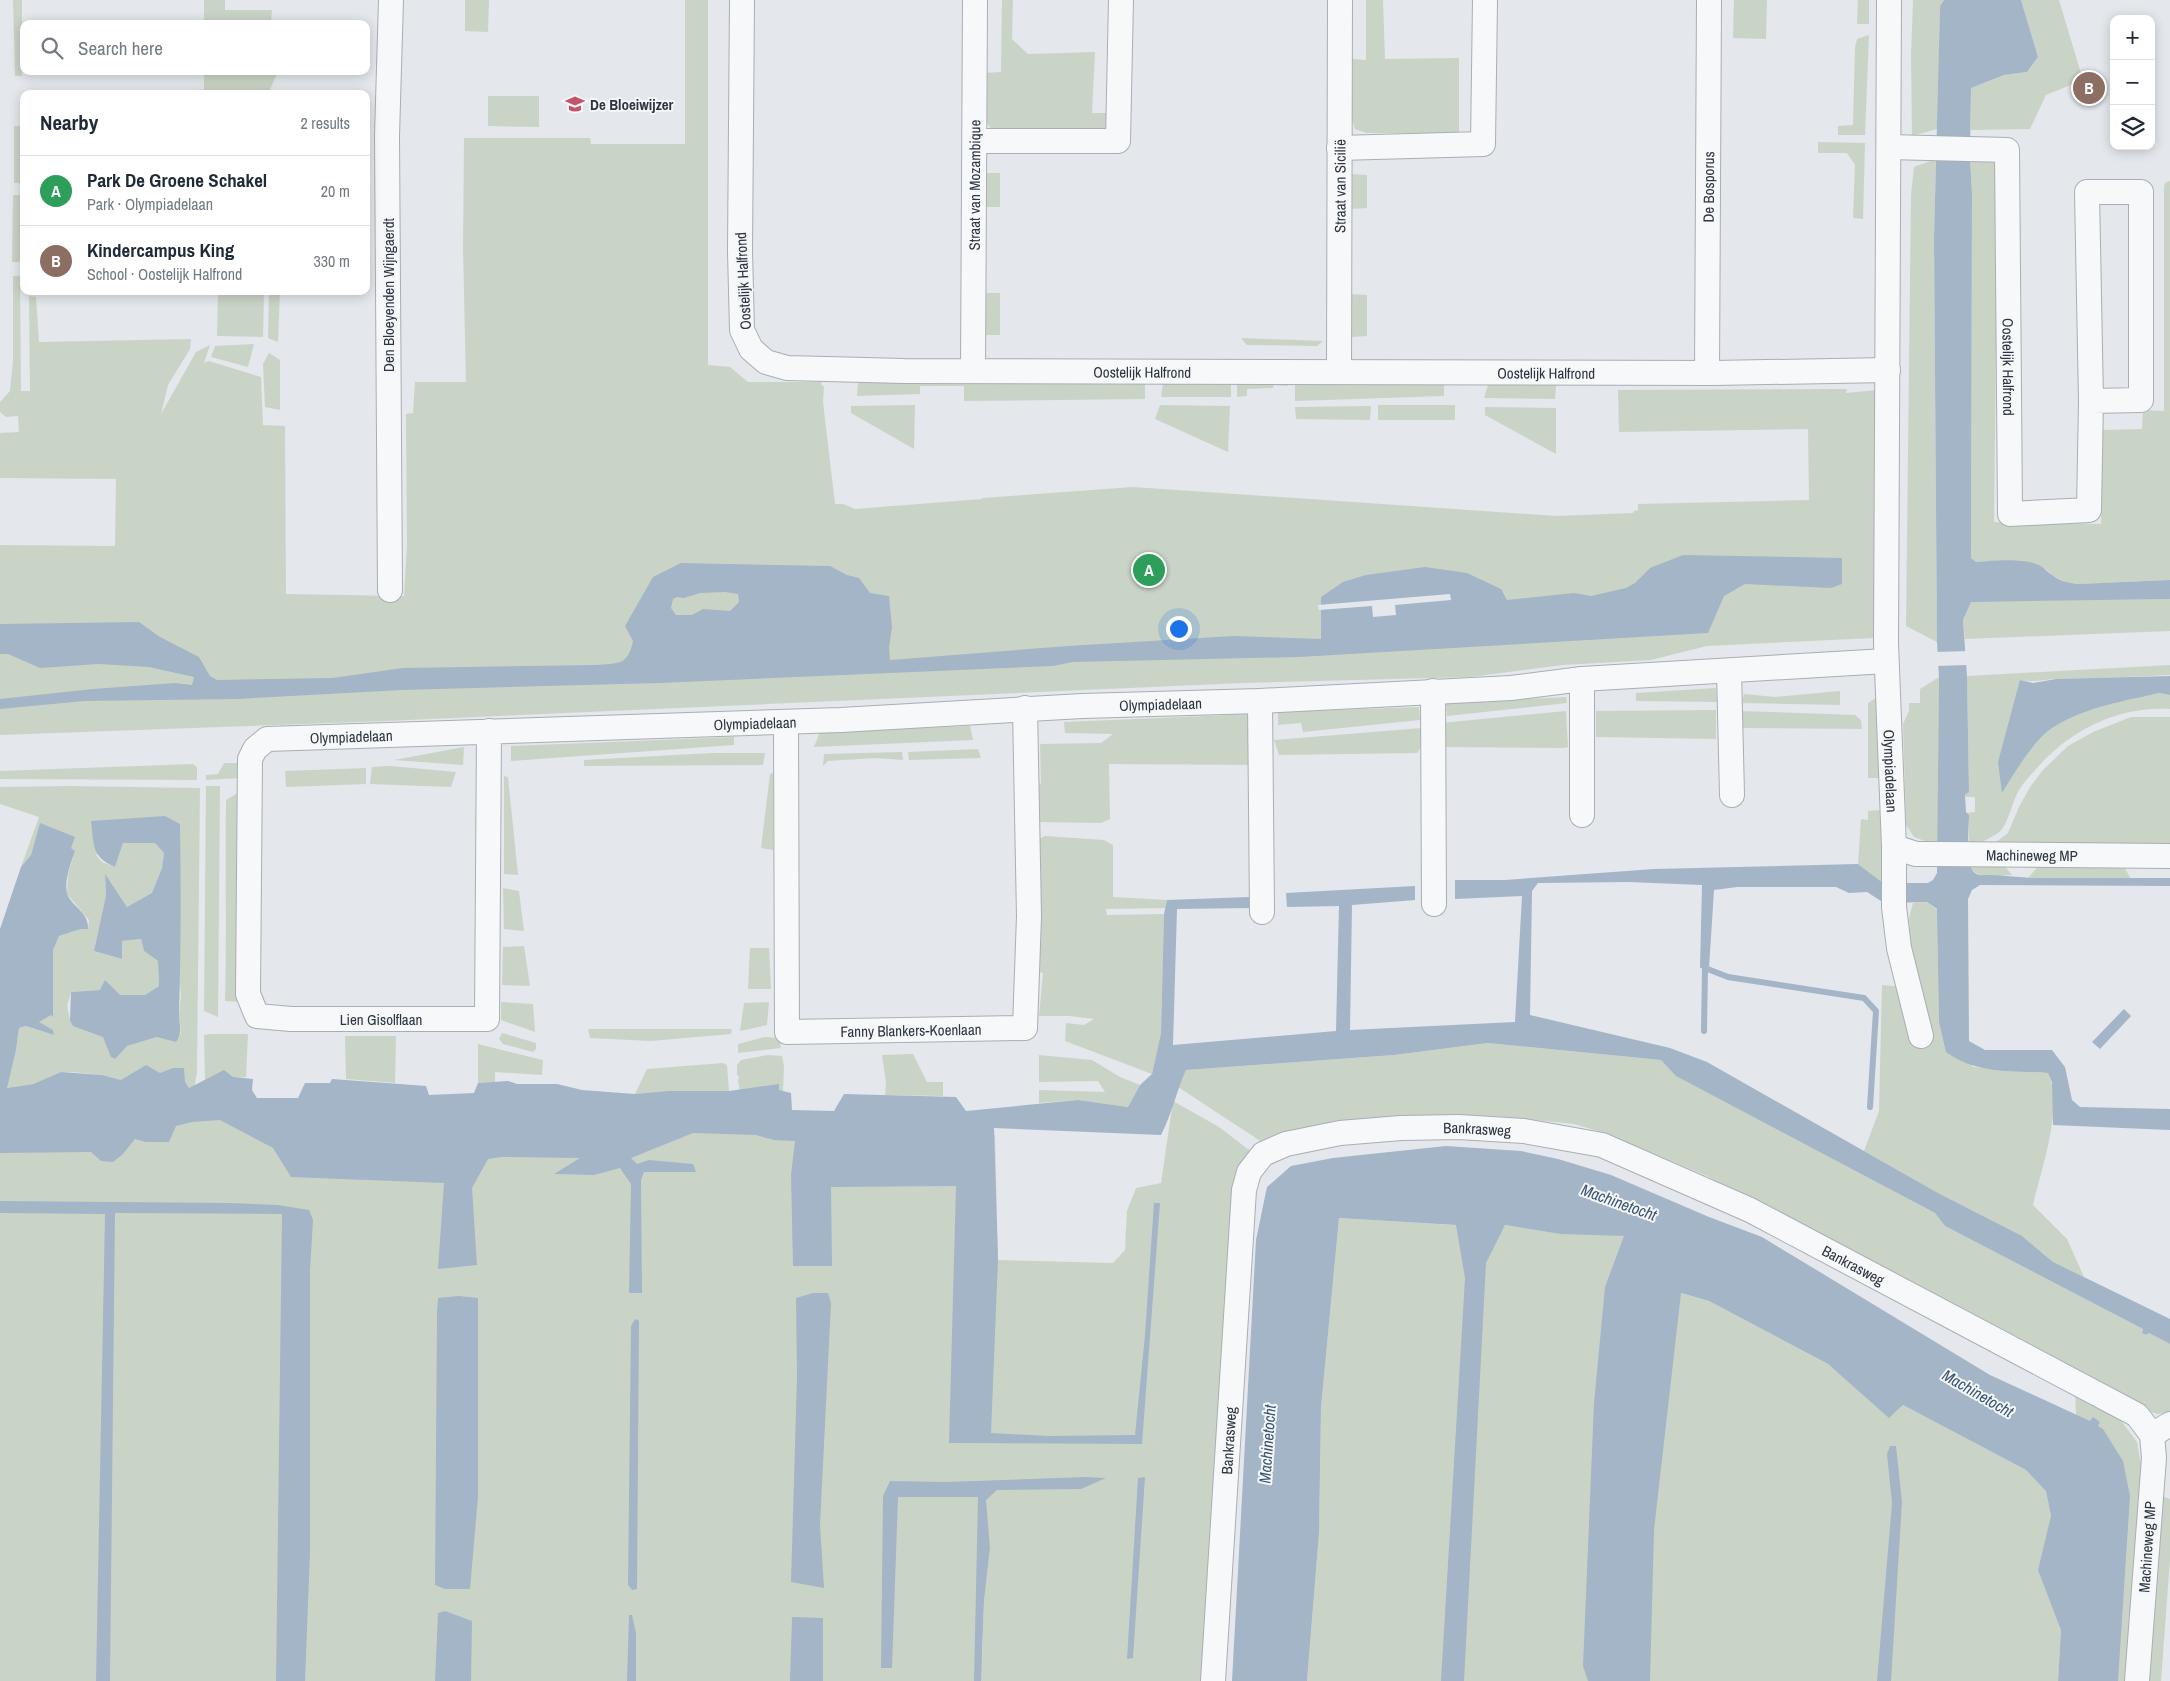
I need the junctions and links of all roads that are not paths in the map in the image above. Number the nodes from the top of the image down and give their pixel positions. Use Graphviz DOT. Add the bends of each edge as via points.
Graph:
graph roads {
  1 [pos="391,0"];
  2 [pos="742,0"];
  3 [pos="975,0"];
  4 [pos="1121,0"];
  5 [pos="1340,0"];
  6 [pos="1484,0"];
  7 [pos="1709,0"];
  8 [pos="1889,0"];
  9 [pos="975,141"];
  10 [pos="1889,147"];
  11 [pos="1339,148"];
  12 [pos="1888,370"];
  13 [pos="973,371"];
  14 [pos="1339,372"];
  15 [pos="1707,373"];
  16 [pos="2091,401"];
  17 [pos="390,590"];
  18 [pos="1886,661"];
  19 [pos="1729,670"];
  20 [pos="1582,679"];
  21 [pos="1433,691"];
  22 [pos="1260,701"];
  23 [pos="1025,708"];
  24 [pos="786,722"];
  25 [pos="489,731"];
  26 [pos="254,749"];
  27 [pos="1732,795"];
  28 [pos="1582,815"];
  29 [pos="1894,847"];
  30 [pos="2170,856"];
  31 [pos="1434,904"];
  32 [pos="1262,912"];
  33 [pos="1921,1036"];
  34 [pos="2161,1429"];
  35 [pos="1213,1681"];
  36 [pos="2137,1681"];
  1 -- 17 [label="street, Den Bloeyenden Wijngaerdt" via="387,136"];
  2 -- 13 [label="street, Oostelijk Halfrond" via="740,261 742,330 751,349 766,362 787,368"];
  3 -- 9 [label="street, Straat van Mozambique"];
  4 -- 9 [label="street" via="1118,141"];
  5 -- 11 [label="street, Straat van Sicilië"];
  6 -- 11 [label="street" via="1483,144"];
  7 -- 15 [label="street, De Bosporus"];
  8 -- 10 [label="street"];
  9 -- 13 [label="street, Straat van Mozambique"];
  10 -- 12 [label="street"];
  10 -- 16 [label="street, Oostelijk Halfrond" via="2007,150 2010,514 2089,510"];
  11 -- 14 [label="street, Straat van Sicilië"];
  12 -- 15 [label="street, Oostelijk Halfrond"];
  12 -- 18 [label="street"];
  13 -- 14 [label="street, Oostelijk Halfrond"];
  14 -- 15 [label="street, Oostelijk Halfrond"];
  16 -- 16 [label="street, Oostelijk Halfrond" via="2087,192 2141,192 2141,400"];
  18 -- 19 [label="street, Olympiadelaan"];
  18 -- 29 [label="street, Olympiadelaan"];
  19 -- 20 [label="street, Olympiadelaan"];
  19 -- 27 [label="street"];
  20 -- 21 [label="street, Olympiadelaan" via="1511,688"];
  20 -- 28 [label="street"];
  21 -- 22 [label="street, Olympiadelaan"];
  21 -- 31 [label="street"];
  22 -- 23 [label="street, Olympiadelaan"];
  22 -- 32 [label="street"];
  23 -- 24 [label="street, Olympiadelaan"];
  23 -- 24 [label="street, Fanny Blankers-Koenlaan" via="1029,916 1025,1028 787,1032"];
  24 -- 25 [label="street, Olympiadelaan"];
  25 -- 26 [label="street, Olympiadelaan" via="267,739"];
  25 -- 26 [label="street, Lien Gisolflaan" via="486,1019 291,1019 257,1016 248,994 250,759"];
  29 -- 30 [label="street, Machineweg MP" via="1916,854"];
  29 -- 33 [label="street, Olympiadelaan" via="1894,908 1899,948"];
  34 -- 35 [label="street, Bankrasweg" via="1750,1210 1602,1145 1524,1131 1459,1127 1340,1133 1286,1144 1263,1154 1249,1172 1244,1190"];
  34 -- 36 [label="street, Machineweg MP" via="2154,1458"];
}
